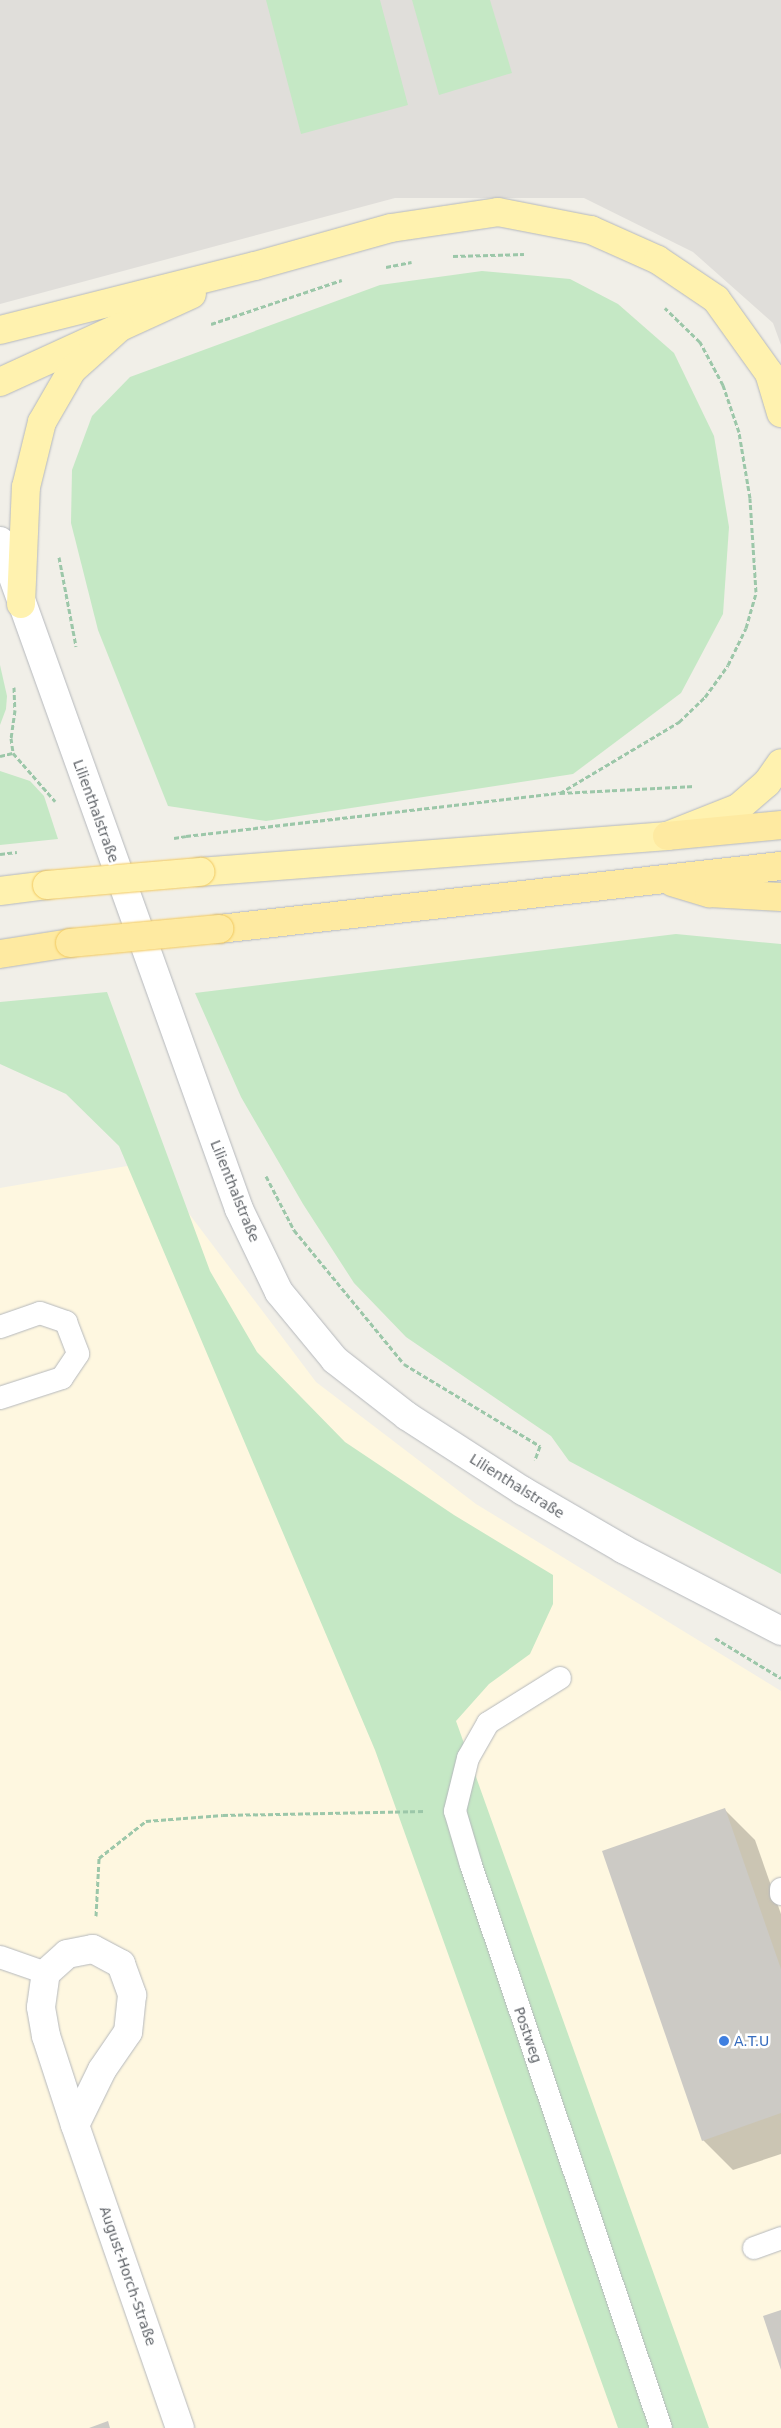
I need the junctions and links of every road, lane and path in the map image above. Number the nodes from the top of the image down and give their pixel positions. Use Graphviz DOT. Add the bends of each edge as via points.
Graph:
graph roads {
  1 [pos="531,254"];
  2 [pos="442,256"];
  3 [pos="414,261"];
  4 [pos="255,266"];
  5 [pos="385,267"];
  6 [pos="348,278"];
  7 [pos="663,306"];
  8 [pos="209,325"];
  9 [pos="120,327"];
  10 [pos="0,330"];
  11 [pos="0,382"];
  12 [pos="781,413"];
  13 [pos="0,541"];
  14 [pos="58,552"];
  15 [pos="22,604"];
  16 [pos="78,656"];
  17 [pos="14,682"];
  18 [pos="13,753"];
  19 [pos="0,756"];
  20 [pos="781,763"];
  21 [pos="698,786"];
  22 [pos="560,793"];
  23 [pos="59,806"];
  24 [pos="781,825"];
  25 [pos="186,836"];
  26 [pos="667,836"];
  27 [pos="781,866"];
  28 [pos="658,878"];
  29 [pos="0,890"];
  30 [pos="781,897"];
  31 [pos="0,954"];
  32 [pos="262,1170"];
  33 [pos="0,1327"];
  34 [pos="0,1398"];
  35 [pos="523,1491"];
  36 [pos="781,1631"];
  37 [pos="714,1637"];
  38 [pos="560,1678"];
  39 [pos="781,1678"];
  40 [pos="455,1811"];
  41 [pos="781,1889"];
  42 [pos="781,1894"];
  43 [pos="93,1949"];
  44 [pos="1,1953"];
  45 [pos="46,1973"];
  46 [pos="75,2125"];
  47 [pos="781,2238"];
  48 [pos="754,2248"];
  49 [pos="180,2428"];
  50 [pos="661,2428"];
  1 -- 2 [label="path"];
  3 -- 5 [label="path"];
  4 -- 9 [label="main road"];
  4 -- 10 [label="main road"];
  4 -- 12 [label="main road" via="391,228 498,212 591,230 658,260 716,299 768,373"];
  6 -- 8 [label="path"];
  7 -- 22 [label="path" via="700,342 723,385 739,432 750,498 756,592 746,628 728,665 705,697 678,722"];
  9 -- 11 [label="main road"];
  9 -- 15 [label="main road" via="72,370 42,422 26,487"];
  13 -- 15 [label="street, Lilienthalstraße"];
  14 -- 16 [label="path"];
  15 -- 35 [label="street, Lilienthalstraße" via="239,1209 279,1292 335,1360 407,1416"];
  17 -- 18 [label="path"];
  18 -- 19 [label="path"];
  18 -- 23 [label="path"];
  20 -- 26 [label="main road" via="767,783 738,808"];
  21 -- 22 [label="path"];
  22 -- 25 [label="path"];
  24 -- 26 [label="highway"];
  26 -- 29 [label="main road, bridge"];
  27 -- 28 [label="highway"];
  28 -- 30 [label="highway" via="709,894"];
  28 -- 31 [label="highway, bridge"];
  32 -- 35 [label="path" via="294,1230 404,1364 540,1446"];
  33 -- 34 [label="lane" via="40,1314 66,1322 78,1354 62,1378"];
  35 -- 36 [label="street, Lilienthalstraße" via="623,1549"];
  37 -- 39 [label="path"];
  38 -- 40 [label="lane" via="488,1724 468,1758"];
  40 -- 43 [label="path" via="223,1815 146,1821 100,1858"];
  40 -- 50 [label="lane, Postweg"];
  41 -- 42 [label="lane"];
  43 -- 45 [label="street" via="67,1954"];
  43 -- 46 [label="street" via="121,1964 132,1995 128,2032 102,2070"];
  44 -- 45 [label="lane"];
  45 -- 46 [label="street, August-Horch-Straße" via="40,2007"];
  46 -- 49 [label="street, August-Horch-Straße"];
  47 -- 48 [label="lane"];
}
